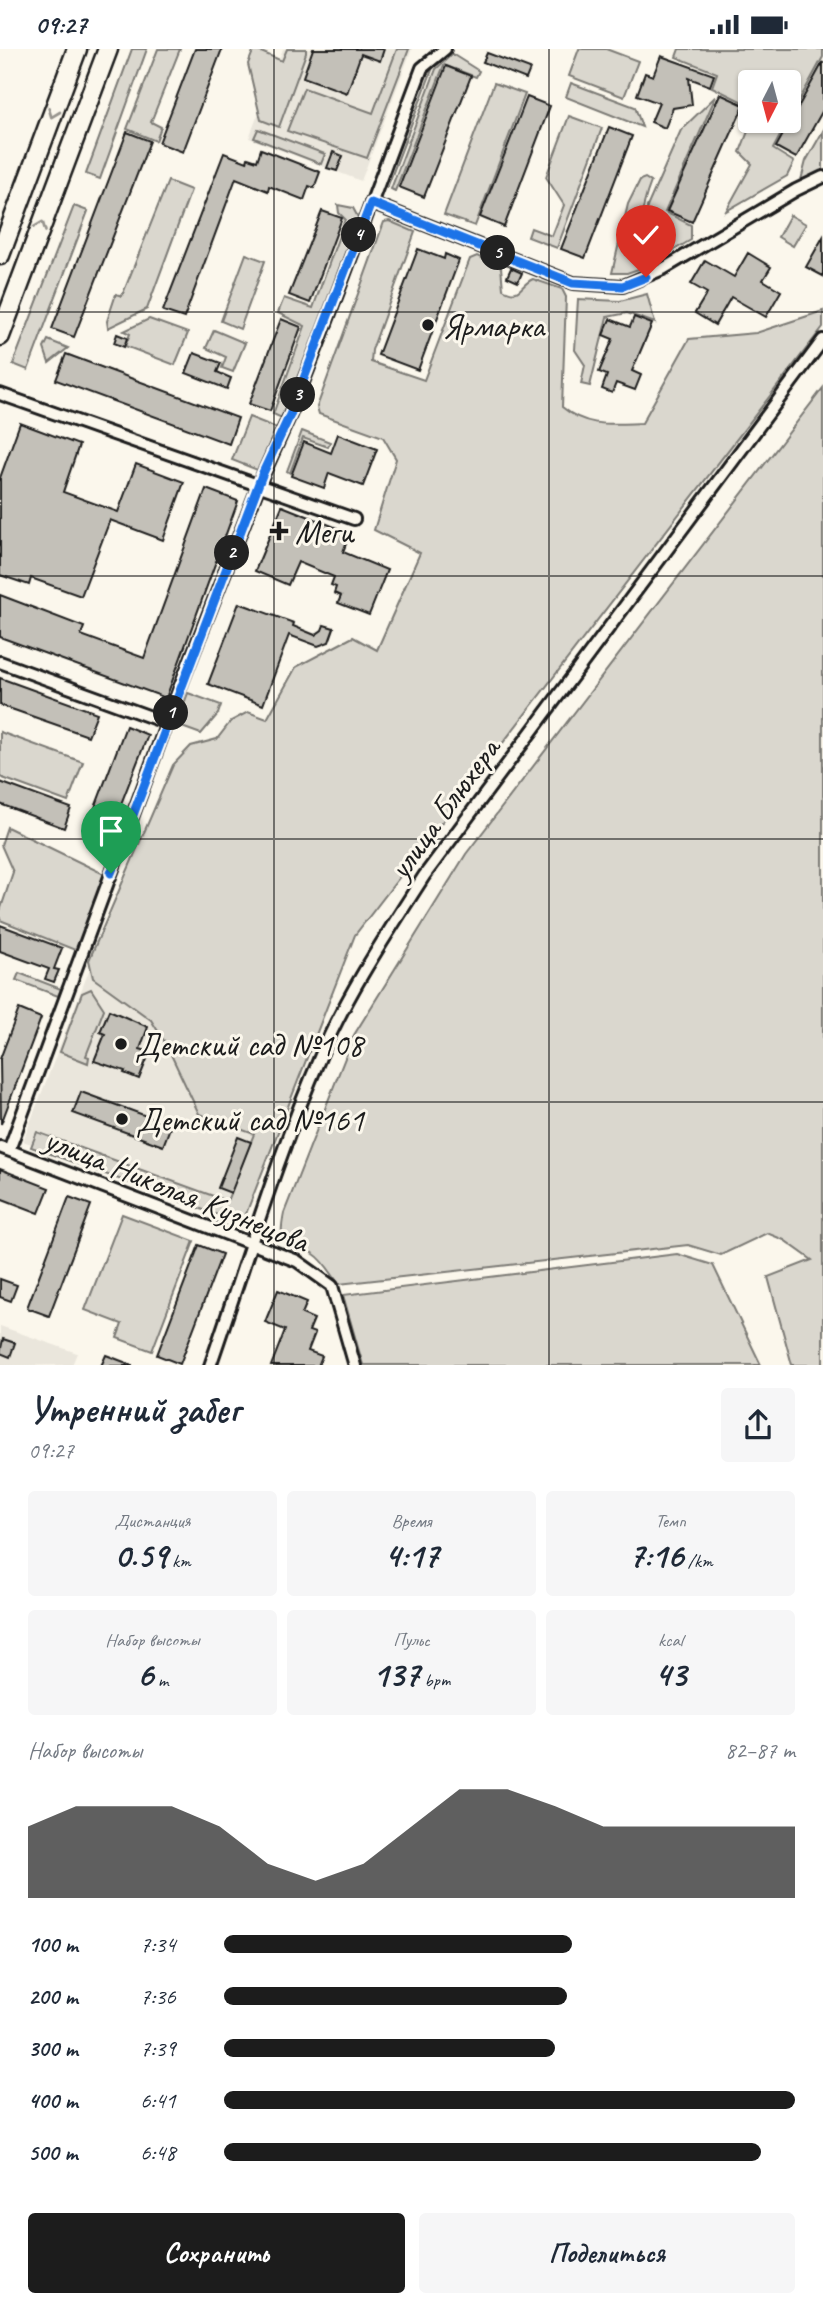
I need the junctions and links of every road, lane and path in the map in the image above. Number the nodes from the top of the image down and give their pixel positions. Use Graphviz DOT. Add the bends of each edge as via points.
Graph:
graph roads {
  1 [pos="77,49"];
  2 [pos="108,49"];
  3 [pos="445,49"];
  4 [pos="823,177"];
  5 [pos="371,203"];
  6 [pos="1,253"];
  7 [pos="28,261"];
  8 [pos="0,336"];
  9 [pos="823,340"];
  10 [pos="0,394"];
  11 [pos="259,485"];
  12 [pos="354,519"];
  13 [pos="0,662"];
  14 [pos="167,723"];
  15 [pos="5,1149"];
  16 [pos="252,1244"];
  17 [pos="210,1365"];
  18 [pos="355,1365"];
  1 -- 6 [label="main road, one-way"];
  7 -- 2 [label="main road, one-way"];
  3 -- 5 [label="street" via="422,68"];
  4 -- 5 [label="street" via="663,269 623,286 573,283"];
  5 -- 11 [label="street"];
  6 -- 7 [label="main road"];
  7 -- 8 [label="main road"];
  9 -- 16 [label="street, улица Блюхера" via="424,876 369,962 321,1054"];
  10 -- 11 [label="street"];
  11 -- 12 [label="street"];
  11 -- 14 [label="street"];
  13 -- 14 [label="street"];
  14 -- 15 [label="street"];
  15 -- 16 [label="street, улица Николая Кузнецова"];
  16 -- 17 [label="street, улица Блюхера"];
  16 -- 18 [label="street, улица Николая Кузнецова" via="297,1261 332,1286"];
}
